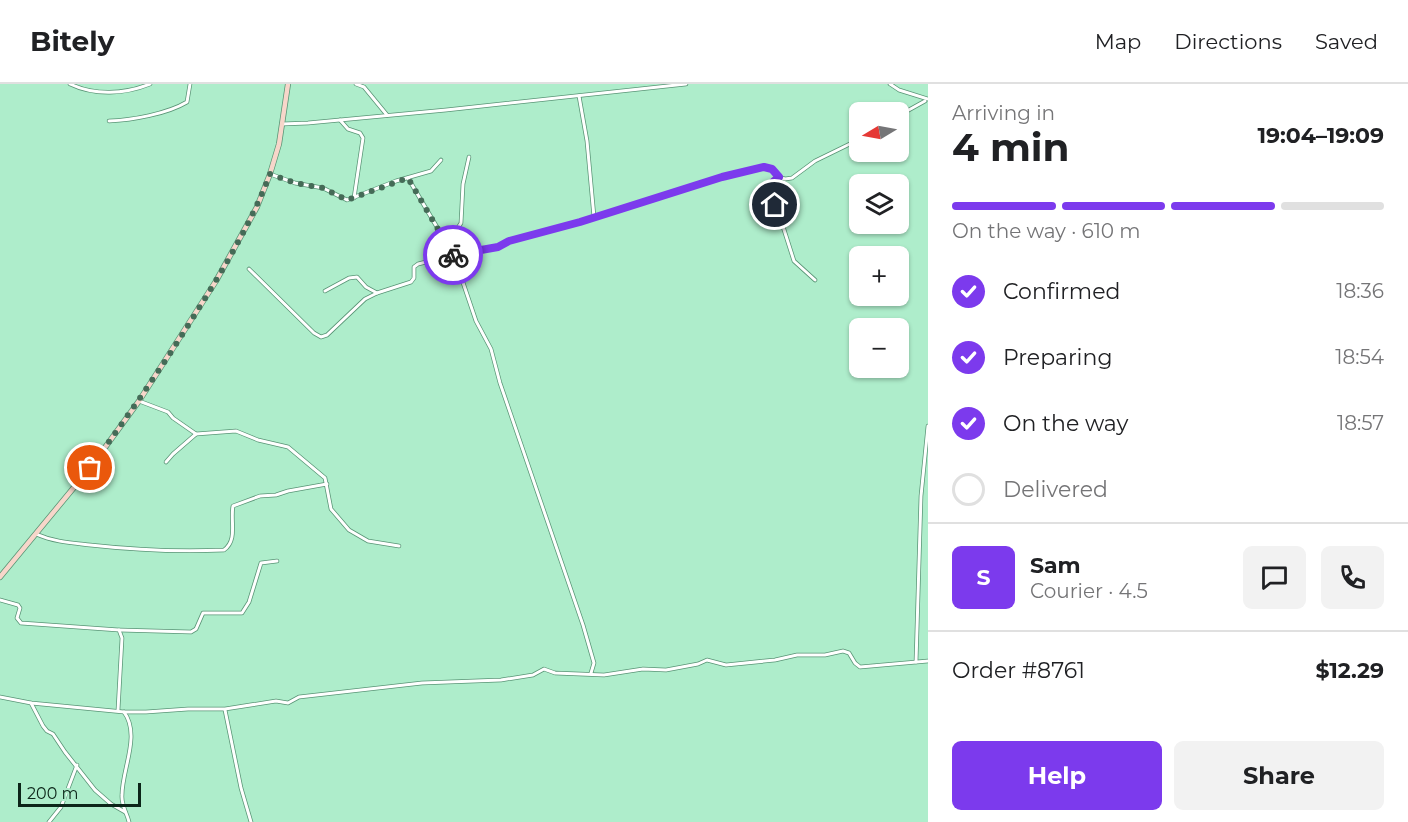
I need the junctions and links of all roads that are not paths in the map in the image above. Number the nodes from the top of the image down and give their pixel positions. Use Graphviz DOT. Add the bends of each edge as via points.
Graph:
graph roads {
  1 [pos="70,84"];
  2 [pos="150,84"];
  3 [pos="190,84"];
  4 [pos="288,84"];
  5 [pos="356,84"];
  6 [pos="686,84"];
  7 [pos="890,84"];
  8 [pos="579,96"];
  9 [pos="927,100"];
  10 [pos="909,110"];
  11 [pos="387,115"];
  12 [pos="340,119"];
  13 [pos="110,121"];
  14 [pos="282,123"];
  15 [pos="849,144"];
  16 [pos="469,157"];
  17 [pos="441,160"];
  18 [pos="270,174"];
  19 [pos="779,177"];
  20 [pos="408,178"];
  21 [pos="354,198"];
  22 [pos="594,217"];
  23 [pos="447,245"];
  24 [pos="454,256"];
  25 [pos="249,269"];
  26 [pos="814,280"];
  27 [pos="325,291"];
  28 [pos="377,293"];
  29 [pos="139,401"];
  30 [pos="928,426"];
  31 [pos="196,434"];
  32 [pos="166,462"];
  33 [pos="327,484"];
  34 [pos="928,495"];
  35 [pos="921,496"];
  36 [pos="35,534"];
  37 [pos="399,546"];
  38 [pos="277,561"];
  39 [pos="0,577"];
  40 [pos="0,600"];
  41 [pos="119,630"];
  42 [pos="928,661"];
  43 [pos="916,662"];
  44 [pos="590,675"];
  45 [pos="0,697"];
  46 [pos="31,703"];
  47 [pos="225,709"];
  48 [pos="118,711"];
  49 [pos="124,712"];
  50 [pos="77,765"];
  51 [pos="125,812"];
  52 [pos="49,822"];
  53 [pos="129,822"];
  54 [pos="250,822"];
  1 -- 2 [label="street" via="111,93"];
  3 -- 13 [label="street" via="187,102 174,109"];
  4 -- 14 [label="main road"];
  5 -- 11 [label="street" via="364,87"];
  6 -- 8 [label="street"];
  7 -- 9 [label="street"];
  8 -- 11 [label="street"];
  8 -- 22 [label="street"];
  9 -- 10 [label="street"];
  11 -- 12 [label="street"];
  12 -- 14 [label="street"];
  12 -- 21 [label="street" via="363,138"];
  14 -- 18 [label="main road"];
  15 -- 19 [label="street" via="792,178"];
  16 -- 23 [label="street" via="461,223"];
  17 -- 20 [label="street" via="432,171"];
  18 -- 21 [label="street" via="323,188 344,200"];
  18 -- 29 [label="main road" via="227,262"];
  19 -- 22 [label="street" via="764,167"];
  19 -- 26 [label="street" via="769,187 770,193 794,261"];
  20 -- 21 [label="street"];
  20 -- 23 [label="street"];
  22 -- 24 [label="street" via="498,247"];
  23 -- 24 [label="street"];
  24 -- 28 [label="street" via="418,264 411,282"];
  24 -- 44 [label="street" via="476,321 491,349 583,625 594,663"];
  25 -- 28 [label="street" via="321,337"];
  27 -- 28 [label="street" via="357,277"];
  29 -- 31 [label="street" via="168,412"];
  29 -- 36 [label="main road"];
  30 -- 35 [label="street"];
  31 -- 32 [label="street"];
  31 -- 33 [label="street" via="236,431 288,447 322,475"];
  33 -- 36 [label="street" via="266,495 233,506 231,543 224,550 116,548 62,542"];
  33 -- 37 [label="street" via="331,509 349,530 368,541"];
  34 -- 35 [label="street"];
  35 -- 43 [label="street"];
  36 -- 39 [label="main road"];
  38 -- 41 [label="street" via="261,562 242,613 203,613 191,632"];
  40 -- 41 [label="street" via="18,604 17,618 21,623"];
  41 -- 48 [label="street" via="122,638"];
  42 -- 43 [label="street"];
  43 -- 44 [label="street" via="860,667 843,651 726,665 707,660 666,670 649,668"];
  44 -- 47 [label="street" via="544,669 515,678 411,684"];
  45 -- 46 [label="street"];
  46 -- 48 [label="street"];
  46 -- 50 [label="street" via="43,726"];
  47 -- 49 [label="street"];
  47 -- 54 [label="street"];
  48 -- 49 [label="street"];
  49 -- 51 [label="street" via="130,727 122,797"];
  50 -- 51 [label="street" via="95,790"];
  50 -- 52 [label="street" via="61,807"];
  51 -- 53 [label="street"];
}
